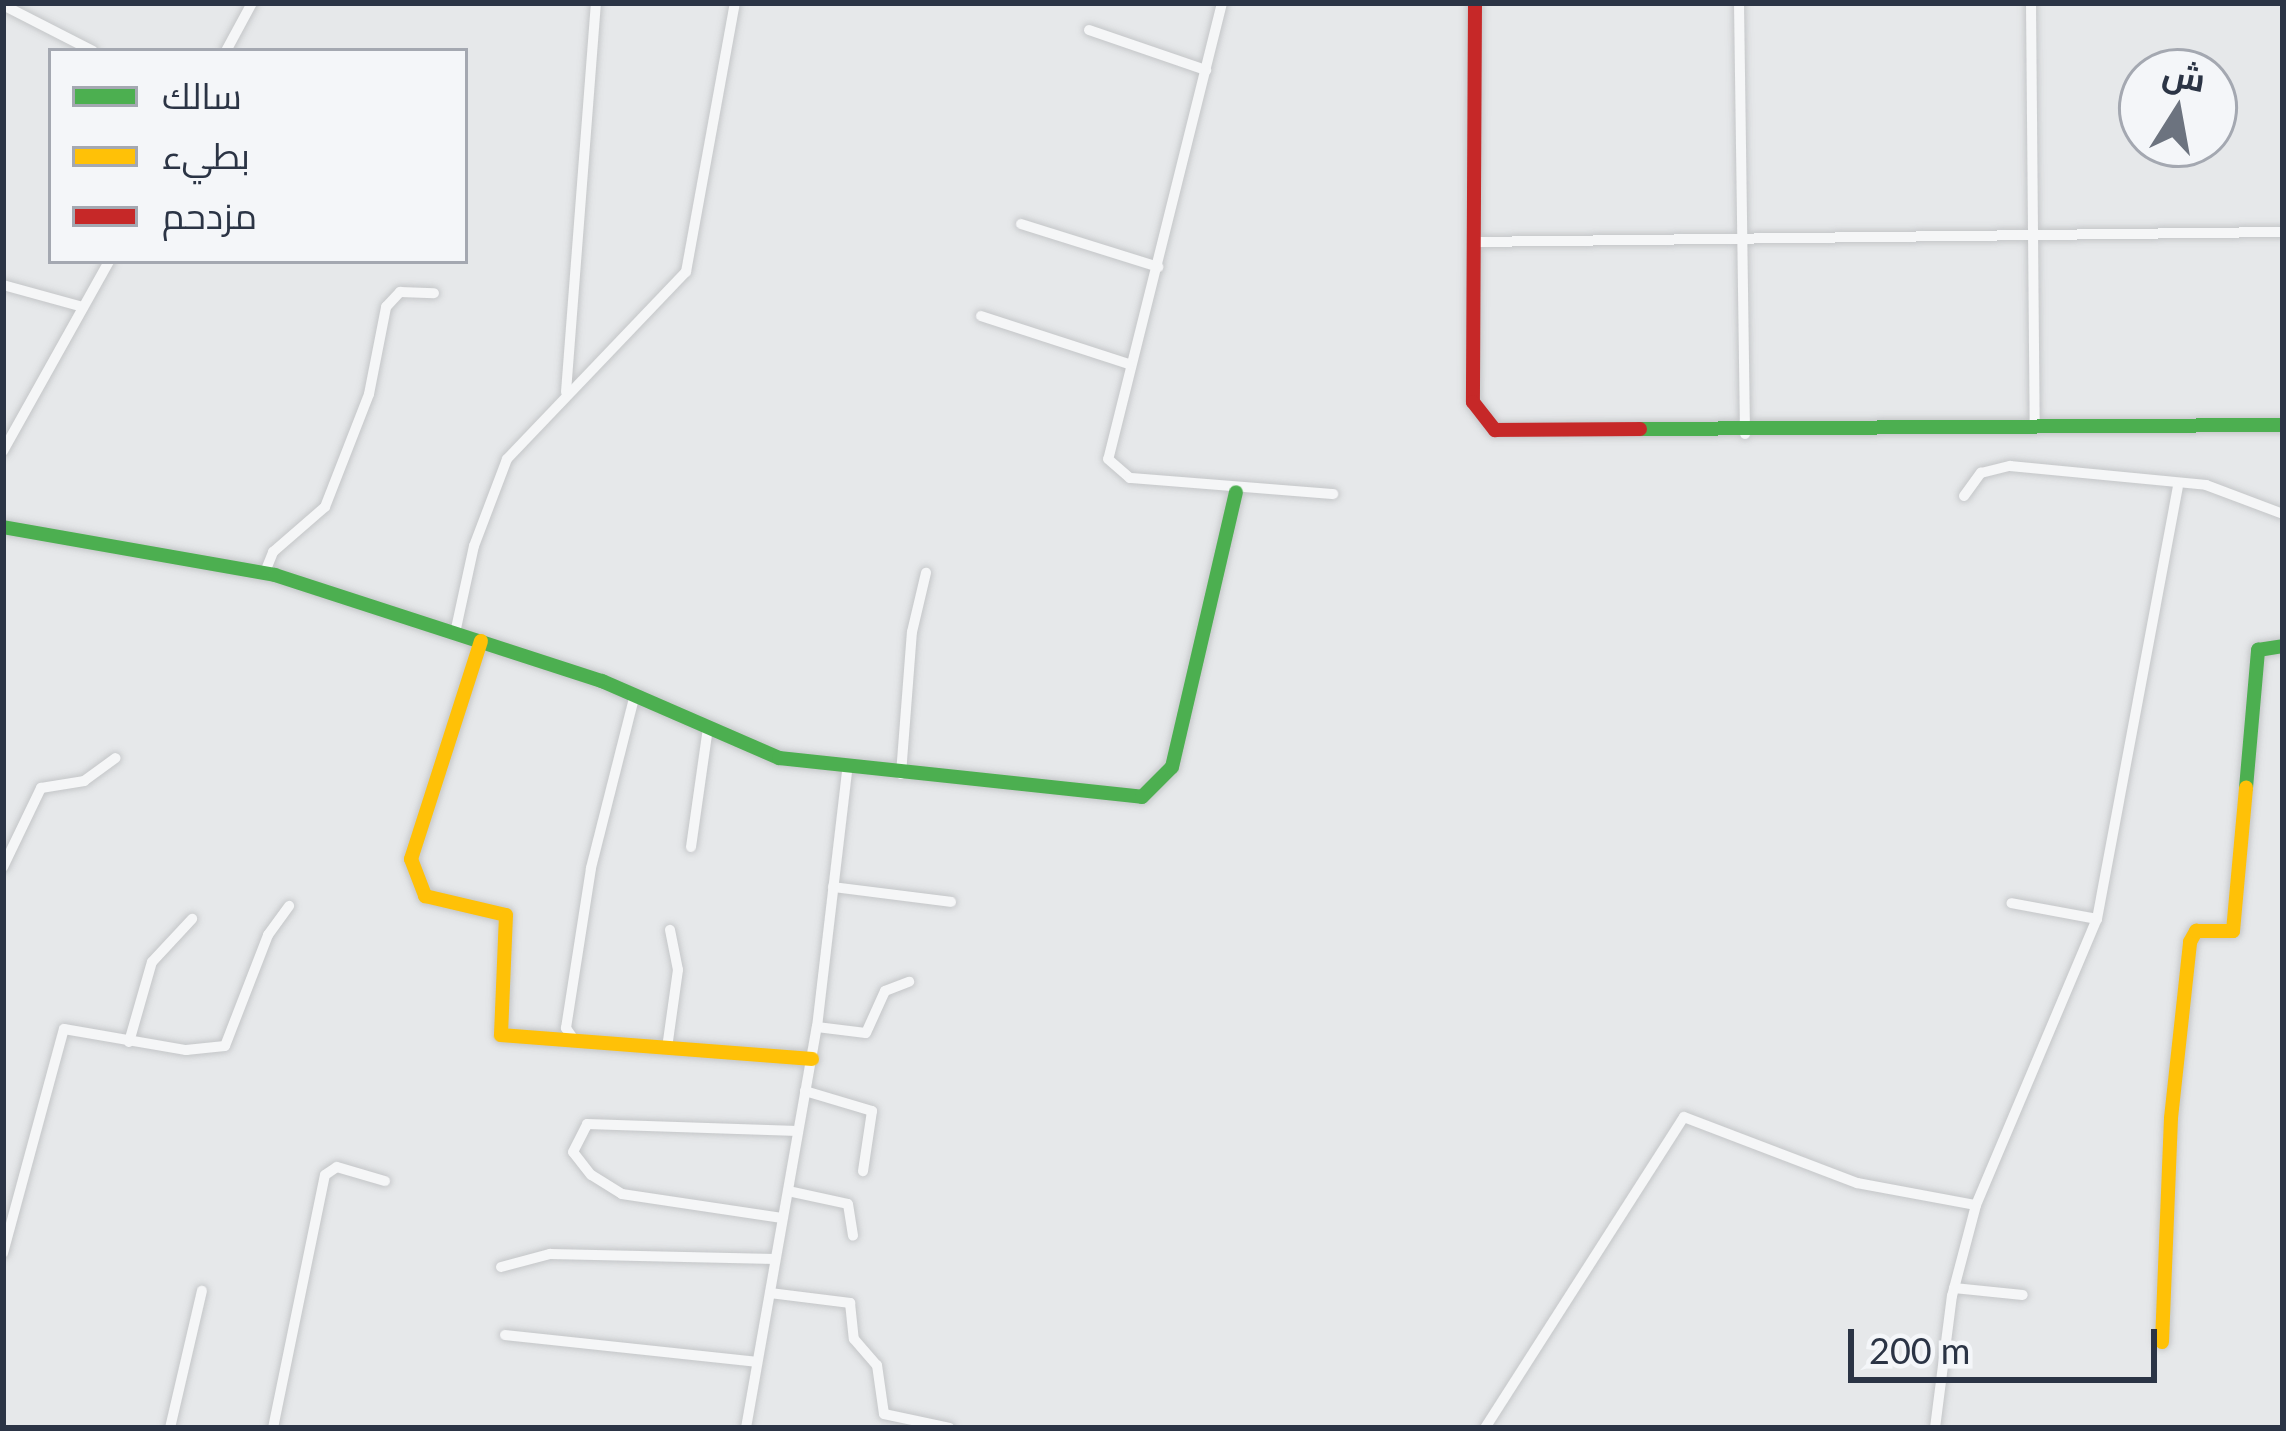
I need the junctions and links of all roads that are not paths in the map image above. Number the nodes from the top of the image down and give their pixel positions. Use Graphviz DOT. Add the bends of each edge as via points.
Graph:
graph roads {
  1 [pos="252,3"];
  2 [pos="596,3"];
  3 [pos="735,3"];
  4 [pos="1222,3"];
  5 [pos="1474,3"];
  6 [pos="1739,3"];
  7 [pos="2031,3"];
  8 [pos="3,5"];
  9 [pos="1089,30"];
  10 [pos="87,48"];
  11 [pos="228,48"];
  12 [pos="1207,70"];
  13 [pos="1021,224"];
  14 [pos="2283,232"];
  15 [pos="2031,237"];
  16 [pos="1740,240"];
  17 [pos="1473,242"];
  18 [pos="107,264"];
  19 [pos="1158,267"];
  20 [pos="3,285"];
  21 [pos="434,293"];
  22 [pos="83,307"];
  23 [pos="981,316"];
  24 [pos="1129,364"];
  25 [pos="566,392"];
  26 [pos="2283,425"];
  27 [pos="2036,428"];
  28 [pos="1745,434"];
  29 [pos="3,451"];
  30 [pos="2178,488"];
  31 [pos="1236,492"];
  32 [pos="1333,494"];
  33 [pos="1964,496"];
  34 [pos="2283,514"];
  35 [pos="3,527"];
  36 [pos="265,572"];
  37 [pos="926,573"];
  38 [pos="454,633"];
  39 [pos="481,641"];
  40 [pos="2283,646"];
  41 [pos="635,694"];
  42 [pos="708,727"];
  43 [pos="116,758"];
  44 [pos="847,771"];
  45 [pos="902,774"];
  46 [pos="691,847"];
  47 [pos="3,867"];
  48 [pos="833,887"];
  49 [pos="951,902"];
  50 [pos="2011,903"];
  51 [pos="289,906"];
  52 [pos="2097,919"];
  53 [pos="192,920"];
  54 [pos="670,930"];
  55 [pos="909,982"];
  56 [pos="817,1027"];
  57 [pos="129,1042"];
  58 [pos="578,1042"];
  59 [pos="667,1048"];
  60 [pos="812,1059"];
  61 [pos="805,1090"];
  62 [pos="798,1131"];
  63 [pos="862,1171"];
  64 [pos="386,1181"];
  65 [pos="788,1190"];
  66 [pos="1976,1205"];
  67 [pos="782,1218"];
  68 [pos="853,1236"];
  69 [pos="3,1252"];
  70 [pos="775,1259"];
  71 [pos="501,1267"];
  72 [pos="1954,1288"];
  73 [pos="202,1292"];
  74 [pos="770,1293"];
  75 [pos="2023,1295"];
  76 [pos="505,1335"];
  77 [pos="2162,1342"];
  78 [pos="756,1362"];
  79 [pos="170,1428"];
  80 [pos="273,1428"];
  81 [pos="746,1428"];
  82 [pos="950,1428"];
  83 [pos="1485,1428"];
  84 [pos="1934,1428"];
  1 -- 11 [label="street"];
  2 -- 25 [label="street"];
  3 -- 25 [label="street" via="686,272"];
  4 -- 12 [label="street"];
  5 -- 17 [label="street"];
  6 -- 16 [label="street"];
  7 -- 15 [label="street"];
  8 -- 10 [label="street"];
  9 -- 12 [label="street"];
  12 -- 19 [label="street"];
  13 -- 19 [label="street"];
  14 -- 15 [label="street"];
  15 -- 16 [label="street"];
  15 -- 27 [label="street"];
  16 -- 17 [label="street"];
  16 -- 28 [label="street"];
  17 -- 28 [label="street" via="1473,402 1487,426 1513,434"];
  18 -- 22 [label="street"];
  19 -- 24 [label="street"];
  20 -- 22 [label="street"];
  21 -- 36 [label="street" via="400,292 386,307 369,394 325,507 278,547"];
  22 -- 29 [label="street"];
  23 -- 24 [label="street"];
  24 -- 31 [label="street" via="1108,441 1116,470"];
  25 -- 38 [label="street" via="496,481"];
  26 -- 27 [label="street"];
  27 -- 28 [label="street"];
  30 -- 33 [label="street" via="2139,476 2084,478 2010,466 1981,473"];
  30 -- 34 [label="street" via="2223,489"];
  30 -- 52 [label="street"];
  31 -- 32 [label="street"];
  31 -- 45 [label="street" via="1172,767 1160,787 1117,797"];
  35 -- 36 [label="street"];
  36 -- 38 [label="street"];
  37 -- 45 [label="street" via="912,632"];
  38 -- 39 [label="street"];
  39 -- 41 [label="street"];
  39 -- 58 [label="street" via="412,870 425,896 506,915 501,1035"];
  40 -- 77 [label="street" via="2258,650 2234,931 2195,931 2190,942 2171,1118"];
  41 -- 42 [label="street"];
  41 -- 58 [label="street" via="590,868 566,1028"];
  42 -- 44 [label="street" via="779,758"];
  42 -- 46 [label="street"];
  43 -- 47 [label="street" via="84,781 41,788"];
  44 -- 45 [label="street"];
  44 -- 48 [label="street"];
  48 -- 49 [label="street"];
  48 -- 56 [label="street"];
  50 -- 52 [label="street"];
  51 -- 57 [label="street" via="268,935 225,1046"];
  52 -- 66 [label="street"];
  53 -- 57 [label="street" via="152,962"];
  54 -- 59 [label="street" via="678,970"];
  55 -- 56 [label="street" via="885,991 866,1033"];
  56 -- 60 [label="street"];
  57 -- 69 [label="street" via="71,1029 60,1034"];
  58 -- 59 [label="street"];
  59 -- 60 [label="street"];
  60 -- 61 [label="street"];
  61 -- 62 [label="street"];
  61 -- 63 [label="street" via="872,1111"];
  62 -- 65 [label="street"];
  62 -- 67 [label="street" via="587,1124 577,1132 576,1162 612,1190"];
  64 -- 80 [label="street" via="332,1167 325,1175"];
  65 -- 67 [label="street"];
  65 -- 68 [label="street" via="848,1204"];
  66 -- 72 [label="street"];
  66 -- 83 [label="street" via="1857,1184 1684,1117"];
  67 -- 70 [label="street"];
  70 -- 71 [label="street" via="550,1254"];
  70 -- 74 [label="street"];
  72 -- 75 [label="street"];
  72 -- 84 [label="street"];
  73 -- 79 [label="street"];
  74 -- 78 [label="street"];
  74 -- 82 [label="street" via="850,1303 854,1339 877,1365 884,1414"];
  76 -- 78 [label="street"];
  78 -- 81 [label="street"];
}
